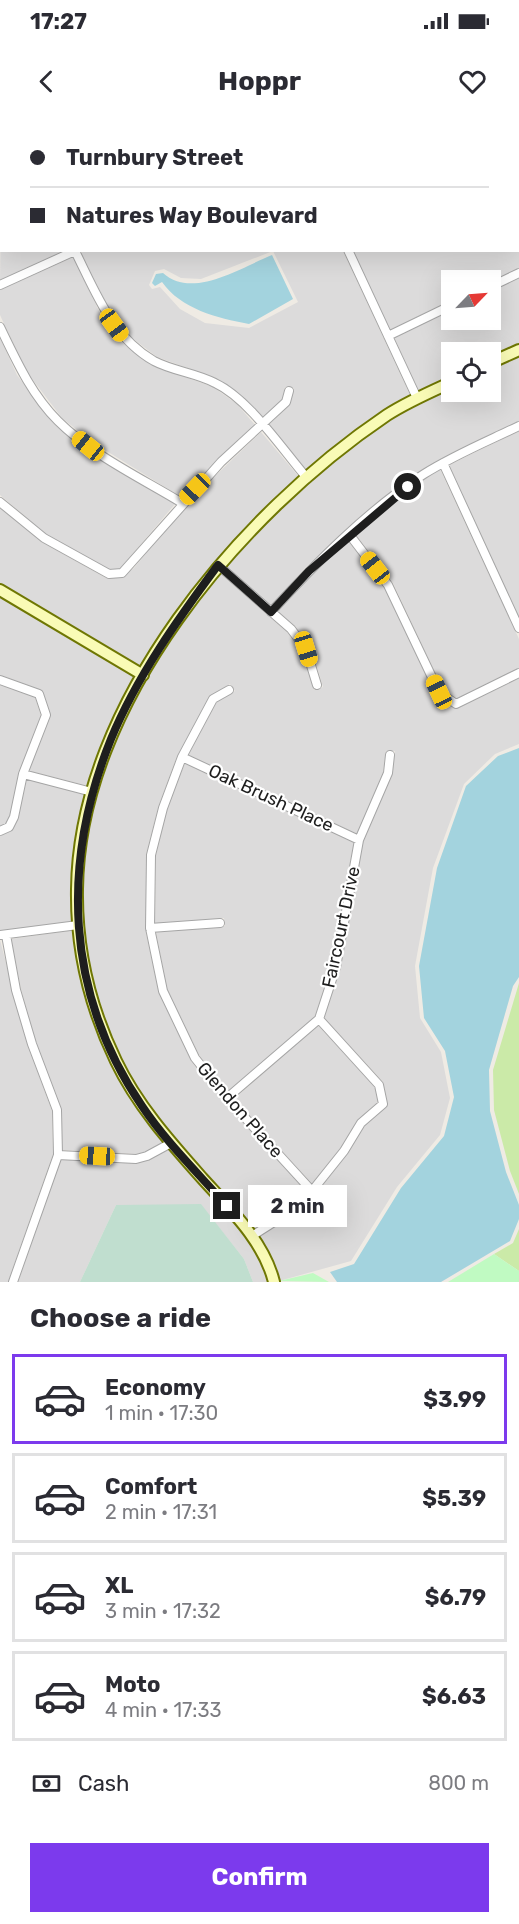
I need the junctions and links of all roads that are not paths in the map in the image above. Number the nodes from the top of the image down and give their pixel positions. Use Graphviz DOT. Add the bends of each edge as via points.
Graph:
graph roads {
  1 [pos="74,252"];
  2 [pos="76,252"];
  3 [pos="349,252"];
  4 [pos="519,273"];
  5 [pos="501,281"];
  6 [pos="0,285"];
  7 [pos="441,310"];
  8 [pos="0,327"];
  9 [pos="388,336"];
  10 [pos="519,350"];
  11 [pos="501,358"];
  12 [pos="441,387"];
  13 [pos="289,391"];
  14 [pos="417,398"];
  15 [pos="261,425"];
  16 [pos="519,426"];
  17 [pos="443,463"];
  18 [pos="307,478"];
  19 [pos="0,502"];
  20 [pos="182,503"];
  21 [pos="349,534"];
  22 [pos="218,565"];
  23 [pos="0,590"];
  24 [pos="271,612"];
  25 [pos="519,628"];
  26 [pos="519,674"];
  27 [pos="144,675"];
  28 [pos="0,680"];
  29 [pos="317,685"];
  30 [pos="229,690"];
  31 [pos="390,755"];
  32 [pos="182,757"];
  33 [pos="23,774"];
  34 [pos="92,792"];
  35 [pos="0,831"];
  36 [pos="359,840"];
  37 [pos="220,922"];
  38 [pos="78,925"];
  39 [pos="150,928"];
  40 [pos="3,935"];
  41 [pos="319,1019"];
  42 [pos="227,1098"];
  43 [pos="171,1143"];
  44 [pos="58,1155"];
  45 [pos="312,1191"];
  46 [pos="252,1236"];
  47 [pos="13,1282"];
  48 [pos="274,1282"];
  1 -- 6 [label="street"];
  2 -- 15 [label="street" via="105,313 123,337 154,361 215,383 240,401"];
  3 -- 9 [label="street"];
  4 -- 5 [label="street"];
  7 -- 9 [label="street"];
  8 -- 20 [label="street" via="21,373 58,421 88,446"];
  9 -- 14 [label="street"];
  10 -- 11 [label="street"];
  12 -- 14 [label="street"];
  13 -- 15 [label="street" via="286,402"];
  14 -- 18 [label="street" via="361,434"];
  15 -- 18 [label="street"];
  15 -- 20 [label="street"];
  16 -- 17 [label="street"];
  17 -- 21 [label="street" via="423,474"];
  17 -- 25 [label="street"];
  18 -- 22 [label="street"];
  19 -- 20 [label="street" via="44,538 109,574 122,573"];
  21 -- 24 [label="street"];
  21 -- 26 [label="street" via="388,585 439,692 456,705"];
  22 -- 24 [label="street"];
  22 -- 27 [label="street" via="180,615"];
  23 -- 27 [label="street"];
  24 -- 29 [label="street" via="291,628 306,649"];
  27 -- 34 [label="street" via="112,737"];
  28 -- 33 [label="street" via="39,694 46,715"];
  30 -- 32 [label="street, Glendon Place" via="213,699"];
  31 -- 36 [label="street, Faircourt Drive" via="388,773"];
  32 -- 36 [label="street, Oak Brush Place"];
  32 -- 39 [label="street, Glendon Place" via="151,855"];
  33 -- 34 [label="street"];
  33 -- 35 [label="street" via="14,817 9,827"];
  34 -- 38 [label="street" via="80,849"];
  36 -- 41 [label="street, Faircourt Drive" via="336,967"];
  37 -- 39 [label="street"];
  38 -- 40 [label="street"];
  38 -- 43 [label="street" via="83,967 95,1013 142,1106"];
  39 -- 42 [label="street, Glendon Place" via="163,991 195,1058"];
  40 -- 44 [label="street" via="26,1023 57,1110"];
  41 -- 42 [label="street"];
  41 -- 45 [label="street" via="379,1085 383,1104 361,1123"];
  42 -- 45 [label="street, Glendon Place"];
  43 -- 44 [label="street" via="136,1159"];
  43 -- 46 [label="street"];
  44 -- 47 [label="street"];
  45 -- 46 [label="street"];
  46 -- 48 [label="street"];
}
